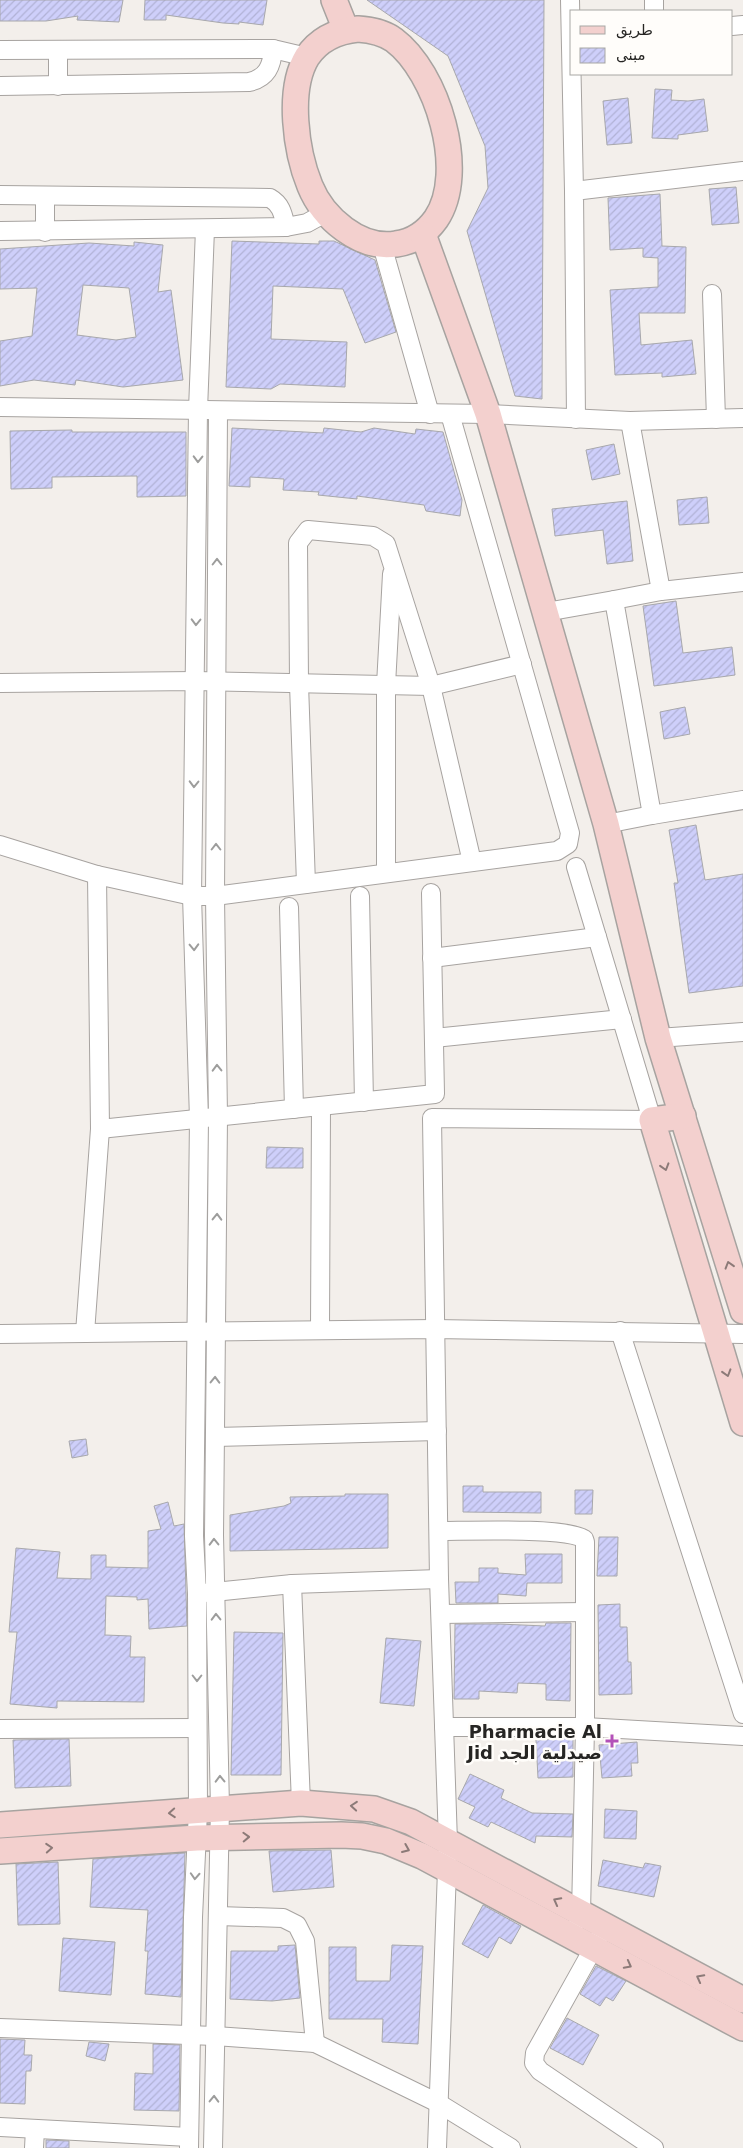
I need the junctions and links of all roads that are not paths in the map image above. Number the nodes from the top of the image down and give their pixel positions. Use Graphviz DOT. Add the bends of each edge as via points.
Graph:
graph roads {
  1 [pos="334,0"];
  2 [pos="346,30"];
  3 [pos="273,48"];
  4 [pos="0,50"];
  5 [pos="58,51"];
  6 [pos="308,57"];
  7 [pos="572,75"];
  8 [pos="0,86"];
  9 [pos="58,86"];
  10 [pos="743,171"];
  11 [pos="574,191"];
  12 [pos="0,195"];
  13 [pos="45,196"];
  14 [pos="327,212"];
  15 [pos="286,227"];
  16 [pos="205,229"];
  17 [pos="0,231"];
  18 [pos="45,232"];
  19 [pos="423,234"];
  20 [pos="382,245"];
  21 [pos="712,294"];
  22 [pos="0,407"];
  23 [pos="198,410"];
  24 [pos="218,411"];
  25 [pos="430,414"];
  26 [pos="450,414"];
  27 [pos="488,414"];
  28 [pos="743,418"];
  29 [pos="716,419"];
  30 [pos="576,420"];
  31 [pos="630,421"];
  32 [pos="393,564"];
  33 [pos="743,582"];
  34 [pos="661,591"];
  35 [pos="614,600"];
  36 [pos="546,612"];
  37 [pos="522,664"];
  38 [pos="195,681"];
  39 [pos="216,682"];
  40 [pos="0,683"];
  41 [pos="298,684"];
  42 [pos="386,685"];
  43 [pos="432,686"];
  44 [pos="743,800"];
  45 [pos="652,814"];
  46 [pos="606,824"];
  47 [pos="0,845"];
  48 [pos="472,862"];
  49 [pos="576,867"];
  50 [pos="386,873"];
  51 [pos="97,875"];
  52 [pos="306,884"];
  53 [pos="432,893"];
  54 [pos="192,896"];
  55 [pos="215,896"];
  56 [pos="360,896"];
  57 [pos="289,907"];
  58 [pos="597,937"];
  59 [pos="432,958"];
  60 [pos="622,1019"];
  61 [pos="743,1032"];
  62 [pos="434,1038"];
  63 [pos="658,1038"];
  64 [pos="364,1102"];
  65 [pos="322,1106"];
  66 [pos="294,1109"];
  67 [pos="683,1116"];
  68 [pos="218,1117"];
  69 [pos="199,1119"];
  70 [pos="652,1120"];
  71 [pos="100,1129"];
  72 [pos="743,1311"];
  73 [pos="435,1329"];
  74 [pos="320,1330"];
  75 [pos="216,1331"];
  76 [pos="620,1331"];
  77 [pos="85,1332"];
  78 [pos="196,1332"];
  79 [pos="0,1334"];
  80 [pos="715,1334"];
  81 [pos="743,1334"];
  82 [pos="743,1424"];
  83 [pos="437,1431"];
  84 [pos="215,1437"];
  85 [pos="440,1531"];
  86 [pos="439,1579"];
  87 [pos="292,1584"];
  88 [pos="215,1591"];
  89 [pos="197,1594"];
  90 [pos="585,1612"];
  91 [pos="441,1614"];
  92 [pos="743,1714"];
  93 [pos="444,1727"];
  94 [pos="585,1727"];
  95 [pos="196,1728"];
  96 [pos="0,1729"];
  97 [pos="743,1736"];
  98 [pos="301,1803"];
  99 [pos="209,1809"];
  100 [pos="0,1825"];
  101 [pos="208,1838"];
  102 [pos="448,1842"];
  103 [pos="0,1851"];
  104 [pos="447,1870"];
  105 [pos="218,1916"];
  106 [pos="576,1924"];
  107 [pos="599,1937"];
  108 [pos="743,2000"];
  109 [pos="0,2028"];
  110 [pos="743,2028"];
  111 [pos="190,2035"];
  112 [pos="215,2036"];
  113 [pos="315,2043"];
  114 [pos="438,2103"];
  115 [pos="0,2127"];
  116 [pos="35,2129"];
  117 [pos="189,2142"];
  118 [pos="34,2148"];
  119 [pos="213,2148"];
  120 [pos="438,2148"];
  121 [pos="511,2148"];
  122 [pos="654,2148"];
  1 -- 2 [label="street"];
  2 -- 6 [label="street" via="324,40"];
  2 -- 19 [label="street" via="381,33 401,46 410,54 439,108 445,127 449,168 443,205"];
  3 -- 5 [label="street"];
  3 -- 6 [label="street"];
  3 -- 9 [label="street" via="267,73 249,82"];
  4 -- 5 [label="street"];
  5 -- 9 [label="street"];
  6 -- 14 [label="street" via="298,79 297,134 311,187"];
  7 -- 11 [label="street"];
  8 -- 9 [label="street"];
  10 -- 11 [label="street"];
  11 -- 30 [label="street"];
  12 -- 13 [label="street"];
  13 -- 15 [label="street" via="270,198 282,208"];
  13 -- 18 [label="street"];
  14 -- 15 [label="street" via="307,223"];
  14 -- 20 [label="street" via="347,231"];
  15 -- 16 [label="street"];
  16 -- 18 [label="street"];
  16 -- 23 [label="street"];
  17 -- 18 [label="street"];
  19 -- 20 [label="street" via="403,243"];
  19 -- 27 [label="street"];
  20 -- 25 [label="street"];
  21 -- 29 [label="street"];
  22 -- 23 [label="street"];
  23 -- 24 [label="street"];
  23 -- 38 [label="street, one-way"];
  24 -- 25 [label="street"];
  39 -- 24 [label="street, one-way"];
  25 -- 26 [label="street"];
  26 -- 27 [label="street"];
  26 -- 37 [label="street"];
  27 -- 30 [label="street"];
  27 -- 36 [label="street"];
  28 -- 29 [label="street"];
  29 -- 31 [label="street"];
  30 -- 31 [label="street"];
  31 -- 34 [label="street"];
  32 -- 41 [label="street" via="386,544 373,536 308,530 298,543"];
  32 -- 42 [label="street"];
  32 -- 43 [label="street"];
  33 -- 34 [label="street"];
  34 -- 35 [label="street"];
  35 -- 36 [label="street"];
  35 -- 45 [label="street"];
  36 -- 46 [label="street"];
  37 -- 43 [label="street"];
  37 -- 48 [label="street" via="570,833 568,844 557,851"];
  38 -- 39 [label="street"];
  38 -- 40 [label="street"];
  38 -- 54 [label="street, one-way"];
  39 -- 41 [label="street"];
  55 -- 39 [label="street, one-way"];
  41 -- 42 [label="street"];
  41 -- 52 [label="street"];
  42 -- 43 [label="street"];
  42 -- 50 [label="street"];
  43 -- 48 [label="street"];
  44 -- 45 [label="street"];
  45 -- 46 [label="street"];
  46 -- 63 [label="street"];
  47 -- 51 [label="street"];
  48 -- 50 [label="street"];
  49 -- 58 [label="street"];
  50 -- 52 [label="street"];
  51 -- 54 [label="street"];
  51 -- 71 [label="street"];
  52 -- 55 [label="street"];
  53 -- 59 [label="street"];
  54 -- 55 [label="street"];
  54 -- 69 [label="street, one-way"];
  68 -- 55 [label="street, one-way"];
  56 -- 64 [label="street"];
  57 -- 66 [label="street"];
  58 -- 59 [label="street"];
  58 -- 60 [label="street"];
  59 -- 62 [label="street"];
  60 -- 62 [label="street"];
  60 -- 70 [label="street"];
  61 -- 63 [label="street"];
  62 -- 64 [label="street" via="435,1094"];
  63 -- 67 [label="street"];
  64 -- 65 [label="street"];
  65 -- 66 [label="street"];
  65 -- 74 [label="street"];
  66 -- 68 [label="street"];
  67 -- 70 [label="street"];
  72 -- 67 [label="street, one-way"];
  68 -- 69 [label="street"];
  75 -- 68 [label="street, one-way"];
  69 -- 71 [label="street"];
  69 -- 78 [label="street"];
  70 -- 73 [label="street" via="432,1118"];
  70 -- 80 [label="street, one-way"];
  71 -- 77 [label="street"];
  73 -- 74 [label="street"];
  73 -- 76 [label="street"];
  73 -- 83 [label="street"];
  74 -- 75 [label="street"];
  75 -- 78 [label="street"];
  84 -- 75 [label="street, one-way"];
  76 -- 80 [label="street"];
  76 -- 92 [label="street"];
  77 -- 78 [label="street"];
  77 -- 79 [label="street"];
  78 -- 89 [label="street" via="194,1536"];
  80 -- 81 [label="street"];
  80 -- 82 [label="street, one-way"];
  83 -- 84 [label="street"];
  83 -- 85 [label="street"];
  88 -- 84 [label="street, one-way"];
  85 -- 86 [label="street"];
  85 -- 90 [label="street" via="551,1532 581,1537 586,1542"];
  86 -- 87 [label="street"];
  86 -- 91 [label="street"];
  87 -- 88 [label="street"];
  87 -- 98 [label="street"];
  88 -- 89 [label="street"];
  99 -- 88 [label="street, one-way"];
  89 -- 95 [label="street, one-way"];
  90 -- 91 [label="street"];
  90 -- 94 [label="street"];
  91 -- 93 [label="street"];
  93 -- 94 [label="street"];
  93 -- 102 [label="street"];
  94 -- 97 [label="street"];
  94 -- 106 [label="street"];
  95 -- 96 [label="street"];
  95 -- 99 [label="street"];
  98 -- 99 [label="street"];
  102 -- 98 [label="street, one-way" via="411,1822 374,1809"];
  99 -- 100 [label="street, one-way"];
  99 -- 101 [label="street"];
  103 -- 101 [label="street, one-way"];
  101 -- 104 [label="street, one-way" via="362,1836 406,1849"];
  101 -- 105 [label="street"];
  101 -- 111 [label="street, one-way" via="193,1917"];
  102 -- 104 [label="street"];
  106 -- 102 [label="street, one-way"];
  104 -- 106 [label="street"];
  104 -- 114 [label="street"];
  105 -- 112 [label="street"];
  105 -- 113 [label="street" via="283,1918 297,1925 305,1941"];
  106 -- 107 [label="street"];
  108 -- 107 [label="street, one-way"];
  107 -- 110 [label="street, one-way"];
  107 -- 122 [label="street" via="535,2053 534,2063"];
  109 -- 111 [label="street"];
  111 -- 112 [label="street"];
  111 -- 117 [label="street"];
  112 -- 113 [label="street"];
  119 -- 112 [label="street, one-way"];
  113 -- 114 [label="street"];
  114 -- 120 [label="street"];
  114 -- 121 [label="street"];
  115 -- 116 [label="street"];
  116 -- 117 [label="street"];
  116 -- 118 [label="street"];
}
